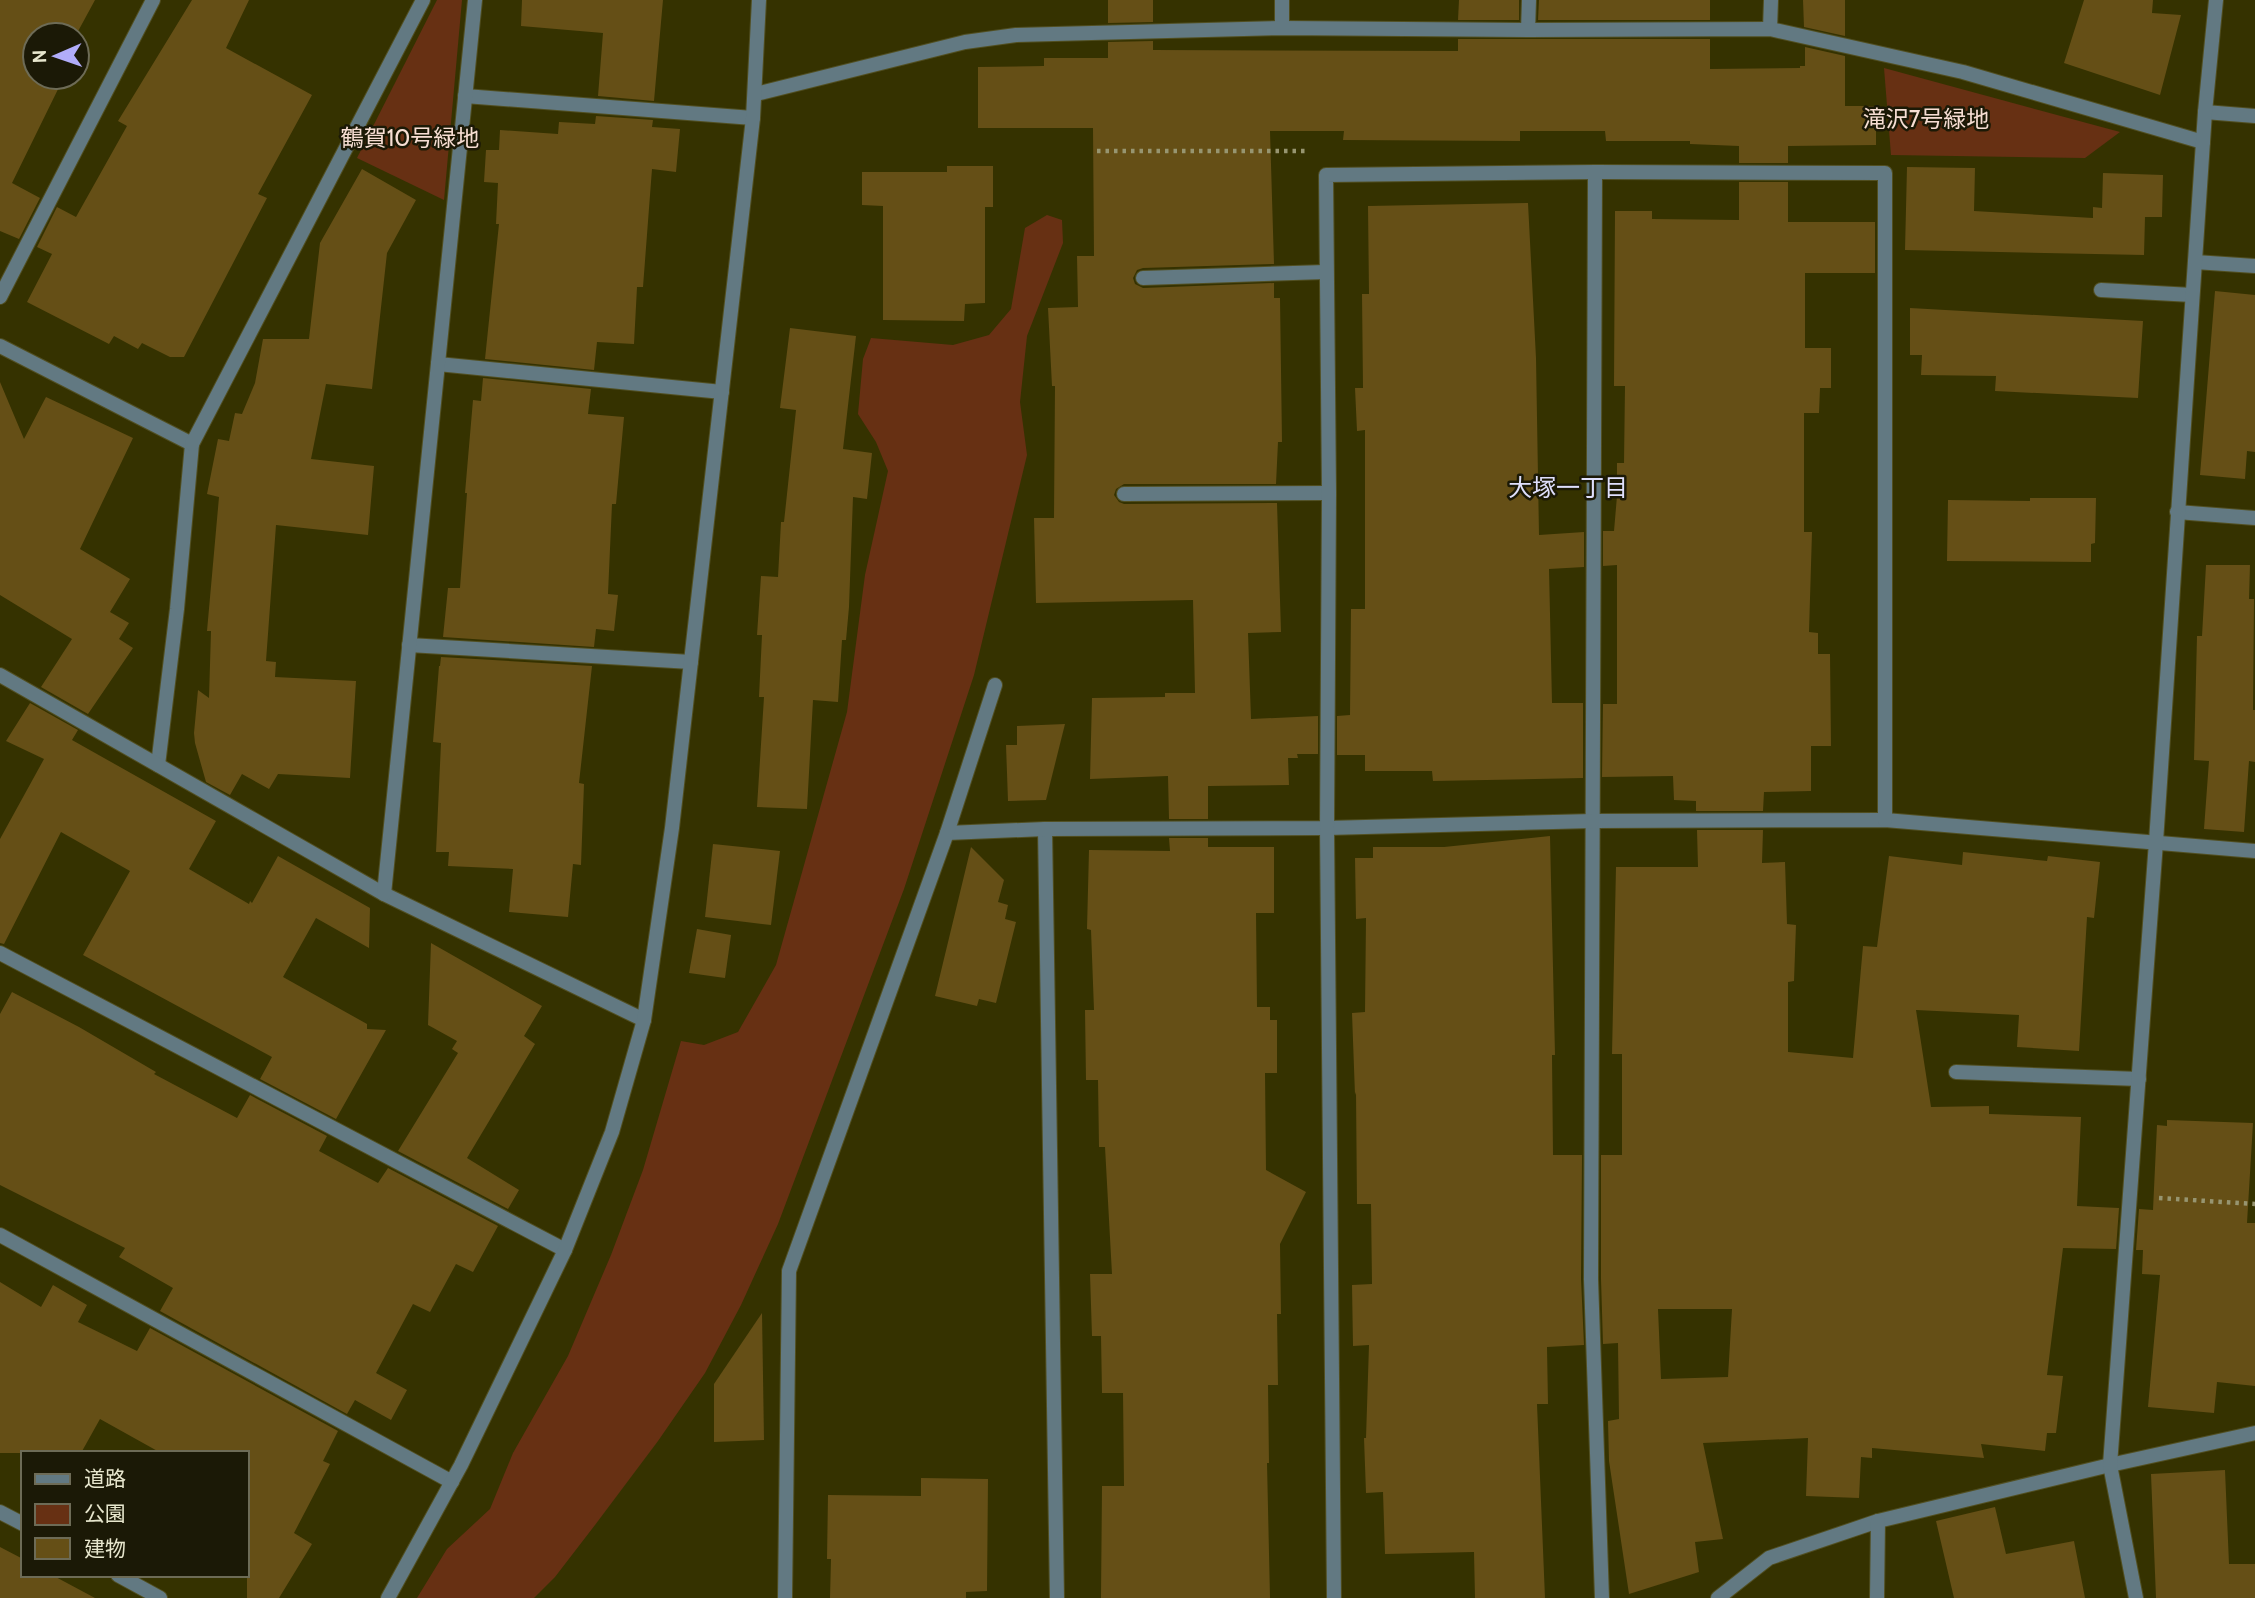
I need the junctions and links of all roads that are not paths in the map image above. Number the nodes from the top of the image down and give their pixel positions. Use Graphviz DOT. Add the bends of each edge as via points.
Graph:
graph roads {
  1 [pos="153,0"];
  2 [pos="423,0"];
  3 [pos="475,0"];
  4 [pos="759,0"];
  5 [pos="1282,0"];
  6 [pos="1529,0"];
  7 [pos="1770,0"];
  8 [pos="2216,0"];
  9 [pos="1282,28"];
  10 [pos="1770,29"];
  11 [pos="1528,30"];
  12 [pos="755,94"];
  13 [pos="465,96"];
  14 [pos="2205,112"];
  15 [pos="2255,116"];
  16 [pos="753,118"];
  17 [pos="2203,142"];
  18 [pos="1595,172"];
  19 [pos="2195,262"];
  20 [pos="2255,266"];
  21 [pos="1325,272"];
  22 [pos="1143,278"];
  23 [pos="2101,290"];
  24 [pos="2192,295"];
  25 [pos="0,297"];
  26 [pos="1,347"];
  27 [pos="438,364"];
  28 [pos="722,391"];
  29 [pos="192,444"];
  30 [pos="1329,493"];
  31 [pos="1124,494"];
  32 [pos="2177,512"];
  33 [pos="2255,518"];
  34 [pos="409,645"];
  35 [pos="691,662"];
  36 [pos="0,675"];
  37 [pos="995,685"];
  38 [pos="158,765"];
  39 [pos="1885,820"];
  40 [pos="1593,821"];
  41 [pos="1327,828"];
  42 [pos="1045,829"];
  43 [pos="947,833"];
  44 [pos="2156,842"];
  45 [pos="2255,851"];
  46 [pos="384,894"];
  47 [pos="0,953"];
  48 [pos="644,1020"];
  49 [pos="1956,1072"];
  50 [pos="2139,1079"];
  51 [pos="0,1235"];
  52 [pos="565,1250"];
  53 [pos="2255,1433"];
  54 [pos="2110,1465"];
  55 [pos="452,1482"];
  56 [pos="0,1512"];
  57 [pos="1878,1521"];
  58 [pos="21,1523"];
  59 [pos="122,1577"];
  60 [pos="160,1598"];
  61 [pos="388,1598"];
  62 [pos="785,1598"];
  63 [pos="1057,1598"];
  64 [pos="1334,1598"];
  65 [pos="1602,1598"];
  66 [pos="1718,1598"];
  67 [pos="1877,1598"];
  68 [pos="2136,1598"];
  1 -- 25 [label="street"];
  2 -- 29 [label="street"];
  3 -- 13 [label="street"];
  4 -- 12 [label="street"];
  5 -- 9 [label="street"];
  6 -- 11 [label="street"];
  7 -- 10 [label="street"];
  8 -- 14 [label="street"];
  9 -- 11 [label="street"];
  9 -- 12 [label="street" via="1016,35 965,42"];
  10 -- 11 [label="street"];
  10 -- 17 [label="street" via="1963,72"];
  12 -- 16 [label="street"];
  13 -- 16 [label="street"];
  13 -- 27 [label="street"];
  14 -- 15 [label="street"];
  14 -- 17 [label="street"];
  16 -- 28 [label="street"];
  17 -- 19 [label="street"];
  18 -- 21 [label="street" via="1326,175"];
  18 -- 39 [label="street" via="1885,173"];
  18 -- 40 [label="street"];
  19 -- 20 [label="street"];
  19 -- 24 [label="street"];
  21 -- 22 [label="street"];
  21 -- 30 [label="street"];
  23 -- 24 [label="street"];
  24 -- 32 [label="street"];
  26 -- 29 [label="street"];
  27 -- 28 [label="street"];
  27 -- 34 [label="street"];
  28 -- 35 [label="street"];
  29 -- 38 [label="street"];
  30 -- 31 [label="street"];
  30 -- 41 [label="street"];
  32 -- 33 [label="street"];
  32 -- 44 [label="street"];
  34 -- 35 [label="street"];
  34 -- 46 [label="street"];
  35 -- 48 [label="street"];
  36 -- 38 [label="street"];
  37 -- 43 [label="street"];
  38 -- 46 [label="street"];
  39 -- 40 [label="street"];
  39 -- 44 [label="street"];
  40 -- 41 [label="street"];
  40 -- 65 [label="street" via="1591,1279"];
  41 -- 42 [label="street"];
  41 -- 64 [label="street"];
  42 -- 43 [label="street"];
  42 -- 63 [label="street"];
  43 -- 62 [label="street" via="789,1271"];
  44 -- 45 [label="street"];
  44 -- 50 [label="street"];
  46 -- 48 [label="street"];
  47 -- 52 [label="street"];
  48 -- 52 [label="street" via="612,1132"];
  49 -- 50 [label="street"];
  50 -- 54 [label="street"];
  51 -- 55 [label="street"];
  52 -- 55 [label="street"];
  53 -- 54 [label="street"];
  54 -- 57 [label="street"];
  54 -- 68 [label="street"];
  55 -- 61 [label="street"];
  56 -- 58 [label="street"];
  57 -- 66 [label="street" via="1769,1558"];
  57 -- 67 [label="street"];
  59 -- 60 [label="street"];
}
